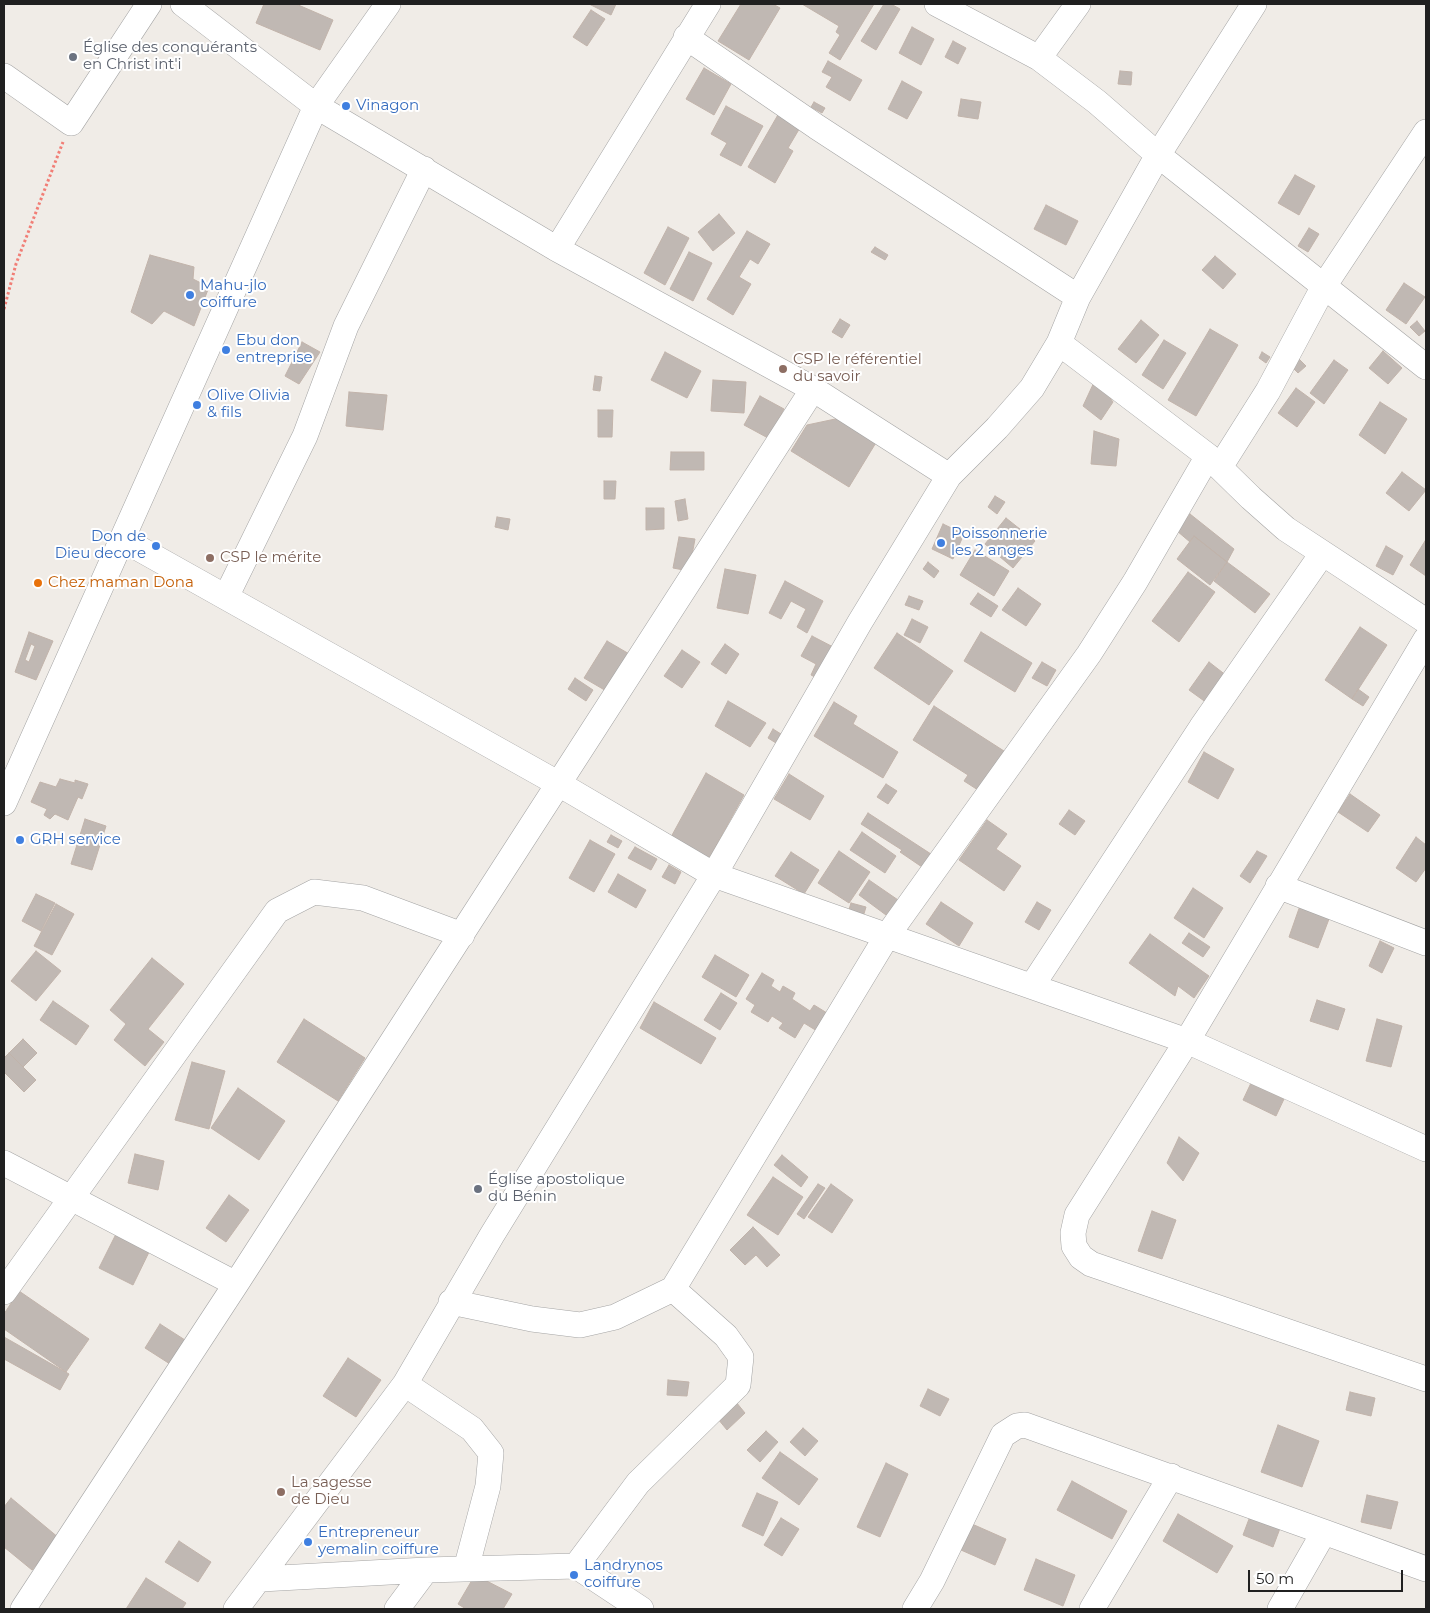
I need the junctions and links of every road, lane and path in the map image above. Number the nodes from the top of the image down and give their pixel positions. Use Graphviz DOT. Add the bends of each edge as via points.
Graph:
graph roads {
  1 [pos="149,4"];
  2 [pos="183,4"];
  3 [pos="388,4"];
  4 [pos="708,4"];
  5 [pos="937,4"];
  6 [pos="1078,4"];
  7 [pos="1254,4"];
  8 [pos="686,37"];
  9 [pos="1039,58"];
  10 [pos="4,76"];
  11 [pos="316,106"];
  12 [pos="71,123"];
  13 [pos="1426,132"];
  14 [pos="1158,155"];
  15 [pos="424,169"];
  16 [pos="558,249"];
  17 [pos="1324,286"];
  18 [pos="1078,297"];
  19 [pos="4,309"];
  20 [pos="1059,343"];
  21 [pos="1426,367"];
  22 [pos="813,389"];
  23 [pos="1214,461"];
  24 [pos="949,476"];
  25 [pos="122,539"];
  26 [pos="1322,554"];
  27 [pos="226,597"];
  28 [pos="1426,622"];
  29 [pos="1426,638"];
  30 [pos="13,758"];
  31 [pos="559,784"];
  32 [pos="4,803"];
  33 [pos="714,875"];
  34 [pos="1278,886"];
  35 [pos="462,935"];
  36 [pos="887,936"];
  37 [pos="1426,943"];
  38 [pos="1032,986"];
  39 [pos="1186,1041"];
  40 [pos="1426,1149"];
  41 [pos="4,1163"];
  42 [pos="72,1198"];
  43 [pos="236,1284"];
  44 [pos="673,1289"];
  45 [pos="4,1292"];
  46 [pos="451,1302"];
  47 [pos="1426,1378"];
  48 [pos="405,1384"];
  49 [pos="1170,1476"];
  50 [pos="1324,1532"];
  51 [pos="576,1566"];
  52 [pos="466,1569"];
  53 [pos="1426,1569"];
  54 [pos="426,1570"];
  55 [pos="260,1579"];
  56 [pos="23,1609"];
  57 [pos="236,1609"];
  58 [pos="397,1609"];
  59 [pos="641,1609"];
  60 [pos="915,1609"];
  61 [pos="1092,1609"];
  62 [pos="1280,1609"];
  1 -- 12 [label="street"];
  2 -- 11 [label="street"];
  3 -- 11 [label="street"];
  4 -- 8 [label="street"];
  5 -- 9 [label="street"];
  6 -- 9 [label="street"];
  7 -- 14 [label="street"];
  8 -- 16 [label="street"];
  8 -- 18 [label="street" via="817,127"];
  9 -- 14 [label="street" via="1097,102"];
  10 -- 12 [label="street"];
  11 -- 15 [label="street"];
  11 -- 25 [label="street"];
  12 -- 19 [label="path" via="16,264"];
  13 -- 17 [label="street"];
  14 -- 17 [label="street"];
  14 -- 18 [label="street"];
  15 -- 16 [label="street"];
  15 -- 27 [label="street" via="346,326 305,436"];
  16 -- 22 [label="street"];
  17 -- 21 [label="street"];
  17 -- 23 [label="street" via="1268,391"];
  18 -- 20 [label="street"];
  20 -- 23 [label="street"];
  20 -- 24 [label="street" via="1032,388 998,428"];
  22 -- 24 [label="street"];
  22 -- 31 [label="street"];
  23 -- 26 [label="street" via="1272,517"];
  23 -- 36 [label="street" via="1089,654"];
  24 -- 33 [label="street" via="860,622"];
  25 -- 27 [label="street"];
  25 -- 30 [label="street"];
  26 -- 28 [label="street"];
  26 -- 38 [label="street" via="1201,728"];
  27 -- 31 [label="street"];
  29 -- 34 [label="street"];
  30 -- 32 [label="street"];
  31 -- 33 [label="street"];
  31 -- 35 [label="street"];
  33 -- 36 [label="street"];
  33 -- 46 [label="street"];
  34 -- 37 [label="street"];
  34 -- 39 [label="street"];
  35 -- 42 [label="street" via="363,898 334,894 314,892 277,911"];
  35 -- 43 [label="street"];
  36 -- 38 [label="street"];
  36 -- 44 [label="street"];
  38 -- 39 [label="street"];
  39 -- 40 [label="street"];
  39 -- 47 [label="street" via="1077,1215 1074,1246 1081,1257 1091,1264"];
  41 -- 42 [label="street"];
  42 -- 43 [label="street"];
  42 -- 45 [label="street"];
  43 -- 56 [label="street"];
  44 -- 46 [label="street" via="615,1316 580,1325 532,1319"];
  44 -- 51 [label="street" via="726,1336 741,1357 738,1385 638,1483"];
  46 -- 48 [label="street"];
  48 -- 52 [label="street" via="472,1429 491,1453 488,1486"];
  48 -- 55 [label="street"];
  49 -- 50 [label="street"];
  49 -- 60 [label="street" via="1025,1425 1010,1428 1003,1435 932,1581"];
  49 -- 61 [label="street"];
  50 -- 53 [label="street"];
  50 -- 62 [label="street"];
  51 -- 52 [label="street"];
  51 -- 59 [label="street"];
  52 -- 54 [label="street"];
  54 -- 55 [label="street"];
  54 -- 58 [label="street"];
  55 -- 57 [label="street"];
}
